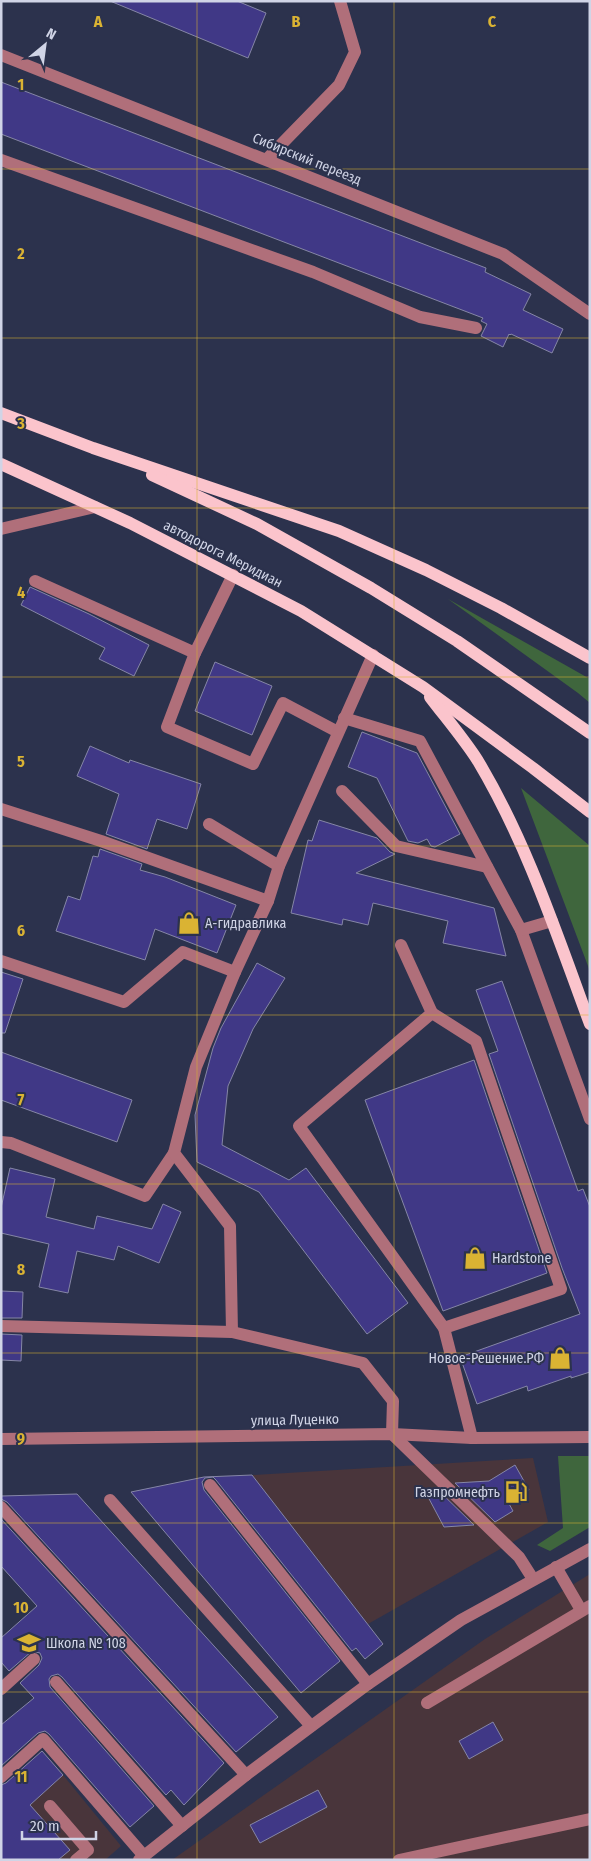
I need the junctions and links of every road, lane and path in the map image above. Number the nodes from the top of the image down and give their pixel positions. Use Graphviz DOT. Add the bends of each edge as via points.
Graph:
graph roads {
  1 [pos="340,1"];
  2 [pos="1,55"];
  3 [pos="1,160"];
  4 [pos="267,160"];
  5 [pos="590,314"];
  6 [pos="476,328"];
  7 [pos="1,413"];
  8 [pos="93,448"];
  9 [pos="1,464"];
  10 [pos="95,507"];
  11 [pos="2,532"];
  12 [pos="233,575"];
  13 [pos="35,581"];
  14 [pos="195,653"];
  15 [pos="373,655"];
  16 [pos="590,658"];
  17 [pos="423,687"];
  18 [pos="344,718"];
  19 [pos="338,732"];
  20 [pos="590,733"];
  21 [pos="342,791"];
  22 [pos="1,810"];
  23 [pos="590,812"];
  24 [pos="209,824"];
  25 [pos="279,866"];
  26 [pos="487,867"];
  27 [pos="268,902"];
  28 [pos="552,920"];
  29 [pos="521,930"];
  30 [pos="401,945"];
  31 [pos="1,961"];
  32 [pos="235,972"];
  33 [pos="432,1013"];
  34 [pos="590,1024"];
  35 [pos="590,1119"];
  36 [pos="1,1142"];
  37 [pos="174,1153"];
  38 [pos="1,1326"];
  39 [pos="444,1328"];
  40 [pos="232,1332"];
  41 [pos="392,1434"];
  42 [pos="590,1437"];
  43 [pos="472,1438"];
  44 [pos="1,1439"];
  45 [pos="210,1485"];
  46 [pos="110,1500"];
  47 [pos="1,1507"];
  48 [pos="590,1548"];
  49 [pos="556,1567"];
  50 [pos="533,1580"];
  51 [pos="585,1608"];
  52 [pos="34,1659"];
  53 [pos="56,1682"];
  54 [pos="368,1684"];
  55 [pos="1,1689"];
  56 [pos="427,1703"];
  57 [pos="311,1726"];
  58 [pos="246,1775"];
  59 [pos="1,1777"];
  60 [pos="50,1806"];
  61 [pos="590,1819"];
  62 [pos="182,1826"];
  63 [pos="141,1858"];
  64 [pos="76,1860"];
  65 [pos="399,1860"];
  1 -- 4 [label="street" via="355,52 339,85"];
  2 -- 4 [label="street, Сибирский переезд"];
  3 -- 6 [label="street" via="312,272 420,318"];
  4 -- 5 [label="street, Сибирский переезд" via="503,254"];
  7 -- 8 [label="main road"];
  8 -- 16 [label="main road" via="339,531 426,570"];
  8 -- 20 [label="main road" via="257,524 371,588 457,640"];
  9 -- 10 [label="main road, автодорога Меридиан"];
  10 -- 11 [label="street"];
  10 -- 12 [label="main road, автодорога Меридиан"];
  12 -- 14 [label="street"];
  12 -- 15 [label="main road, автодорога Меридиан"];
  13 -- 14 [label="street"];
  14 -- 19 [label="street" via="167,727 253,764 283,703"];
  15 -- 17 [label="main road, автодорога Меридиан"];
  15 -- 18 [label="street"];
  17 -- 23 [label="main road, автодорога Меридиан"];
  17 -- 28 [label="main road" via="477,759 500,800"];
  18 -- 19 [label="street"];
  18 -- 26 [label="street" via="420,742"];
  19 -- 25 [label="street"];
  21 -- 26 [label="street" via="396,846"];
  22 -- 27 [label="street" via="101,841"];
  24 -- 25 [label="street"];
  25 -- 27 [label="street"];
  26 -- 29 [label="street"];
  27 -- 32 [label="street"];
  28 -- 29 [label="street"];
  28 -- 34 [label="main road"];
  29 -- 35 [label="street"];
  30 -- 33 [label="street"];
  31 -- 32 [label="street" via="124,1002 183,952"];
  32 -- 37 [label="street" via="196,1067"];
  33 -- 39 [label="street" via="299,1126"];
  33 -- 39 [label="street" via="476,1041 561,1289"];
  36 -- 37 [label="street" via="11,1143 145,1196"];
  37 -- 40 [label="street" via="230,1226"];
  38 -- 40 [label="street"];
  39 -- 43 [label="street"];
  40 -- 41 [label="street" via="363,1363 393,1401"];
  41 -- 43 [label="street, улица Луценко"];
  41 -- 44 [label="street, улица Луценко"];
  41 -- 50 [label="street" via="519,1557"];
  42 -- 43 [label="street, улица Луценко"];
  45 -- 54 [label="street"];
  46 -- 57 [label="street"];
  47 -- 58 [label="street"];
  48 -- 49 [label="street"];
  49 -- 50 [label="street"];
  49 -- 51 [label="street"];
  50 -- 54 [label="street" via="461,1620"];
  51 -- 56 [label="street"];
  52 -- 55 [label="street"];
  53 -- 62 [label="street"];
  54 -- 57 [label="street"];
  57 -- 58 [label="street"];
  58 -- 62 [label="street"];
  59 -- 63 [label="street" via="43,1739"];
  60 -- 64 [label="street" via="88,1850"];
  61 -- 65 [label="street"];
  62 -- 63 [label="street"];
}
